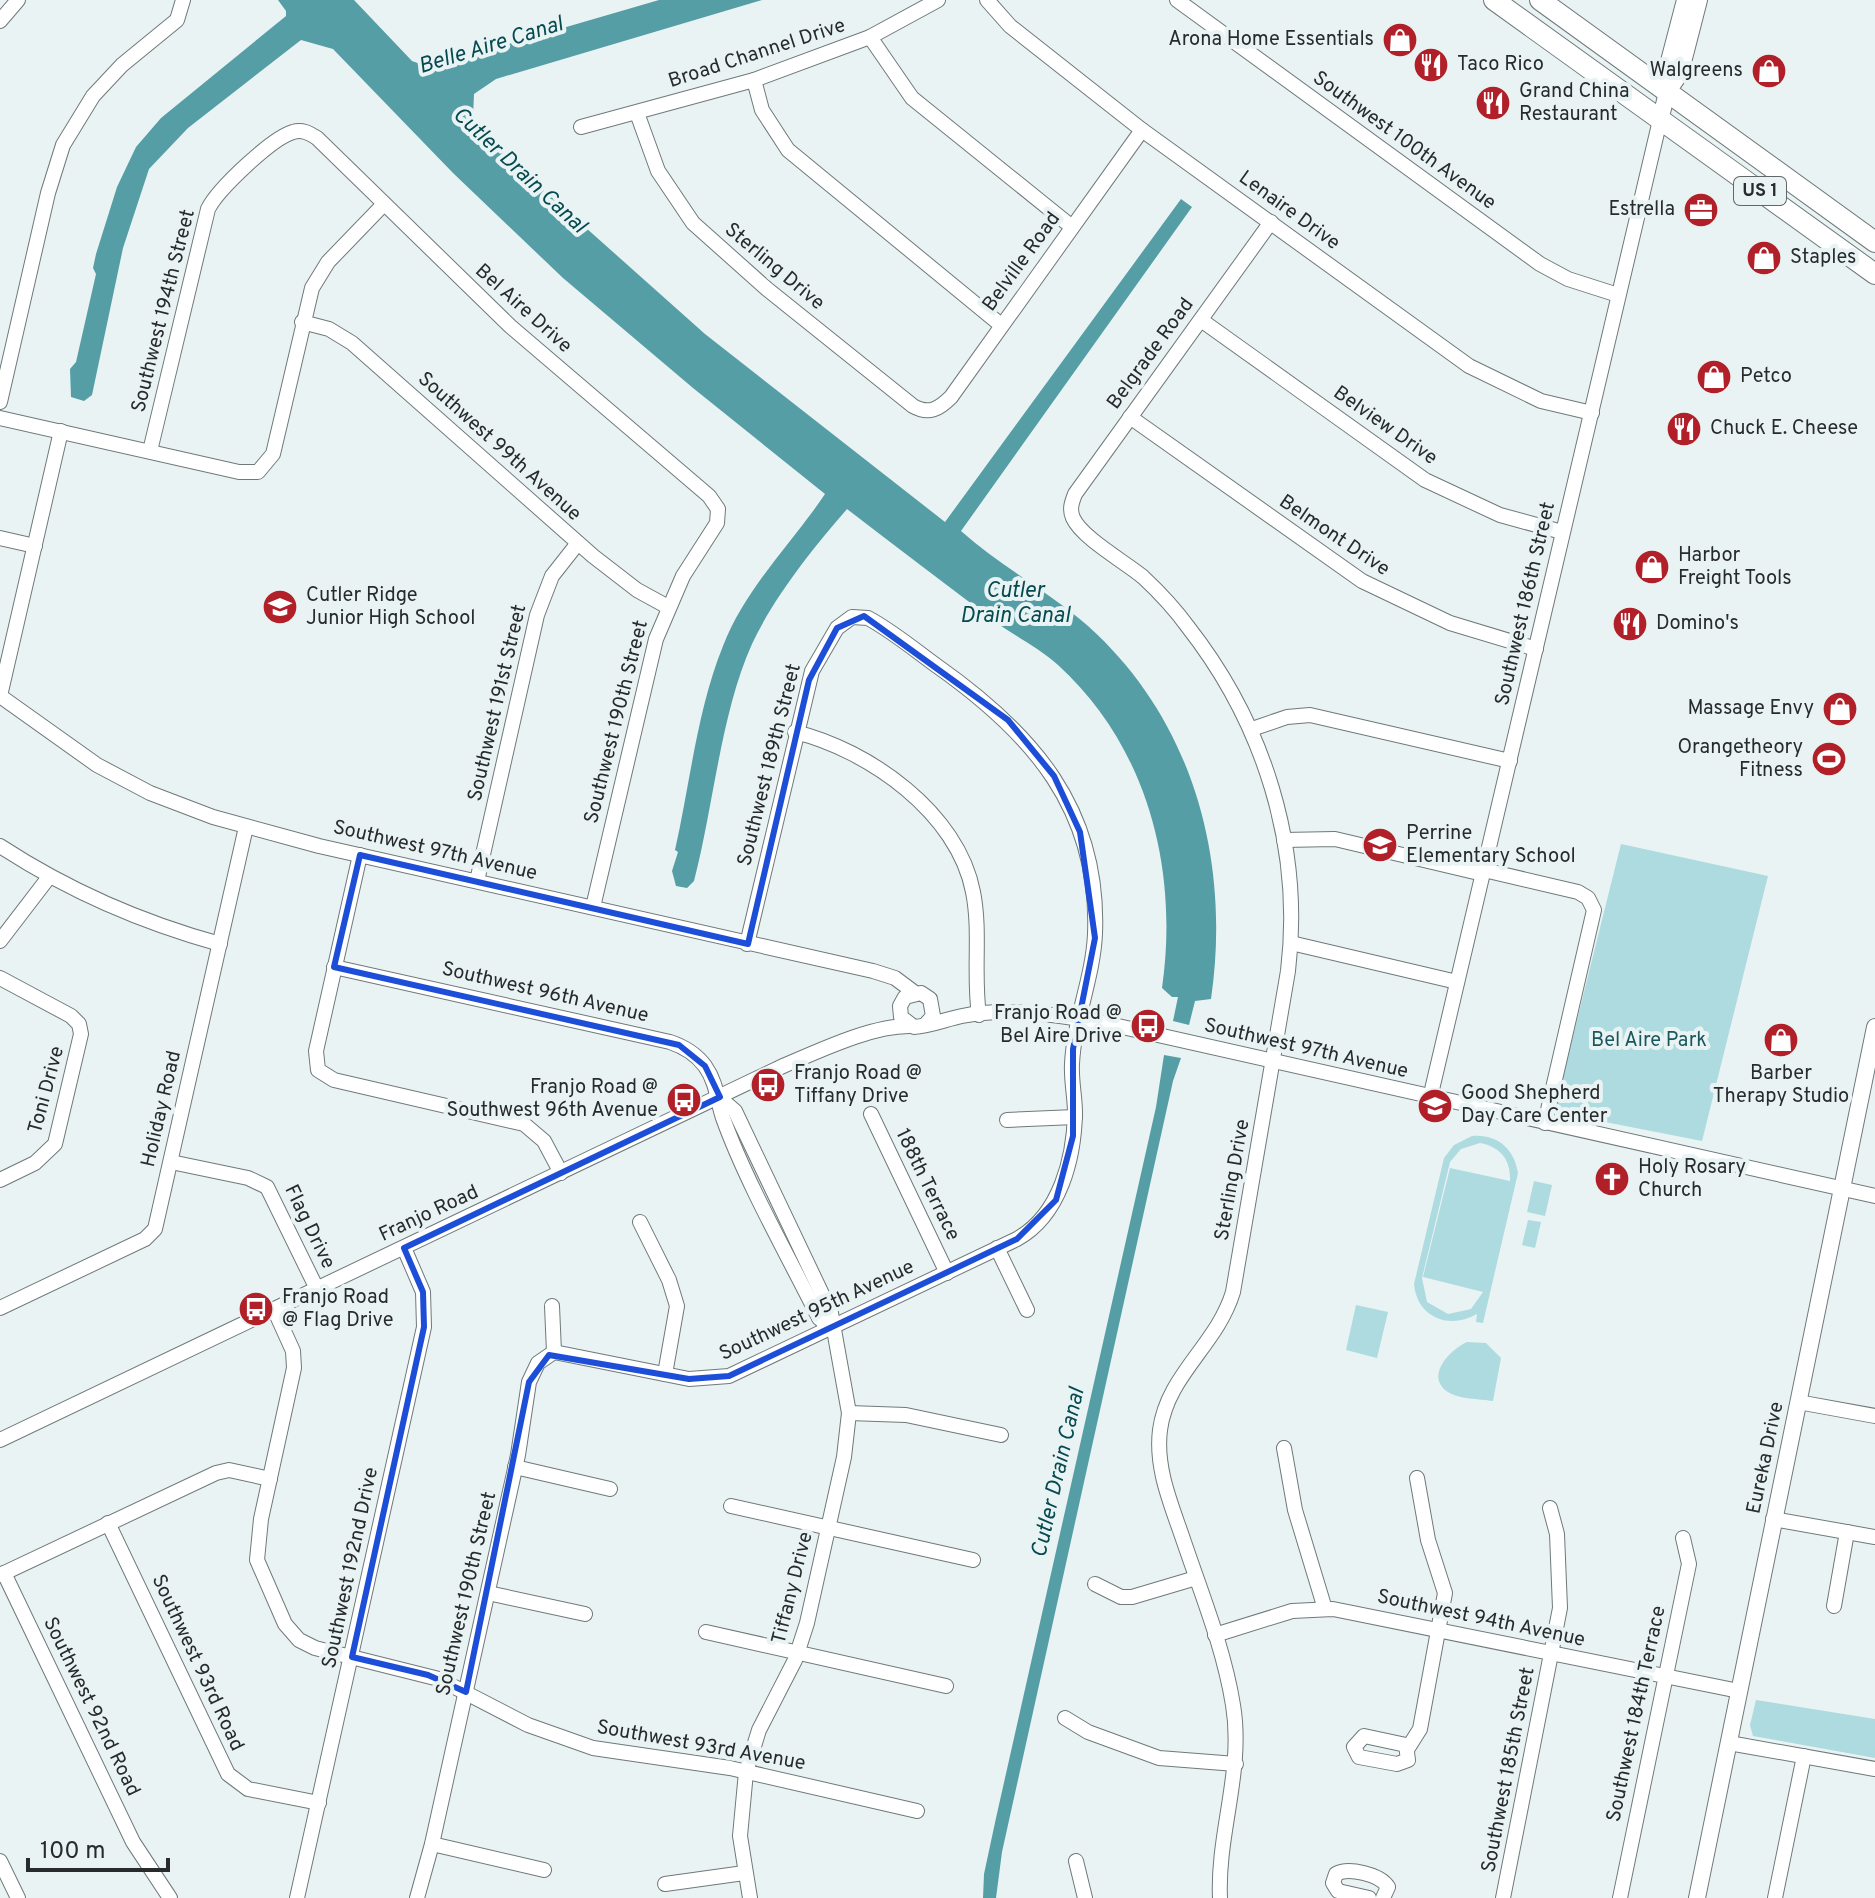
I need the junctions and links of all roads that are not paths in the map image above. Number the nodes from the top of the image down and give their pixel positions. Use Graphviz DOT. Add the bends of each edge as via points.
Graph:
graph roads {
  1 [pos="18,0"];
  2 [pos="938,0"];
  3 [pos="987,0"];
  4 [pos="1177,0"];
  5 [pos="1494,0"];
  6 [pos="1540,0"];
  7 [pos="1685,0"];
  8 [pos="1699,0"];
  9 [pos="183,3"];
  10 [pos="0,21"];
  11 [pos="870,37"];
  12 [pos="754,80"];
  13 [pos="1667,93"];
  14 [pos="637,113"];
  15 [pos="1660,120"];
  16 [pos="581,127"];
  17 [pos="1142,130"];
  18 [pos="304,132"];
  19 [pos="383,205"];
  20 [pos="1271,222"];
  21 [pos="1072,227"];
  22 [pos="1875,242"];
  23 [pos="1867,269"];
  24 [pos="1618,295"];
  25 [pos="1201,320"];
  26 [pos="302,322"];
  27 [pos="1001,325"];
  28 [pos="0,402"];
  29 [pos="931,411"];
  30 [pos="1592,413"];
  31 [pos="1130,417"];
  32 [pos="0,418"];
  33 [pos="61,431"];
  34 [pos="150,451"];
  35 [pos="718,511"];
  36 [pos="1071,511"];
  37 [pos="1562,532"];
  38 [pos="0,538"];
  39 [pos="578,543"];
  40 [pos="35,546"];
  41 [pos="668,607"];
  42 [pos="1536,649"];
  43 [pos="0,696"];
  44 [pos="1252,729"];
  45 [pos="795,732"];
  46 [pos="1510,761"];
  47 [pos="246,827"];
  48 [pos="1284,840"];
  49 [pos="0,846"];
  50 [pos="360,855"];
  51 [pos="1483,872"];
  52 [pos="49,877"];
  53 [pos="477,881"];
  54 [pos="593,907"];
  55 [pos="0,941"];
  56 [pos="1291,943"];
  57 [pos="220,944"];
  58 [pos="747,944"];
  59 [pos="334,967"];
  60 [pos="0,978"];
  61 [pos="889,978"];
  62 [pos="1457,982"];
  63 [pos="915,993"];
  64 [pos="933,1004"];
  65 [pos="900,1006"];
  66 [pos="979,1015"];
  67 [pos="959,1016"];
  68 [pos="1079,1019"];
  69 [pos="925,1025"];
  70 [pos="909,1026"];
  71 [pos="1875,1027"];
  72 [pos="877,1032"];
  73 [pos="1273,1062"];
  74 [pos="720,1098"];
  75 [pos="1430,1098"];
  76 [pos="871,1114"];
  77 [pos="1075,1117"];
  78 [pos="1007,1120"];
  79 [pos="1545,1123"];
  80 [pos="171,1162"];
  81 [pos="561,1173"];
  82 [pos="0,1180"];
  83 [pos="1841,1191"];
  84 [pos="1875,1196"];
  85 [pos="640,1222"];
  86 [pos="404,1248"];
  87 [pos="997,1248"];
  88 [pos="947,1273"];
  89 [pos="317,1289"];
  90 [pos="552,1306"];
  91 [pos="0,1308"];
  92 [pos="274,1309"];
  93 [pos="1027,1310"];
  94 [pos="831,1328"];
  95 [pos="554,1352"];
  96 [pos="665,1374"];
  97 [pos="1798,1402"];
  98 [pos="849,1413"];
  99 [pos="1875,1416"];
  100 [pos="1001,1435"];
  101 [pos="0,1440"];
  102 [pos="1284,1448"];
  103 [pos="515,1467"];
  104 [pos="1417,1478"];
  105 [pos="270,1479"];
  106 [pos="610,1489"];
  107 [pos="731,1506"];
  108 [pos="1550,1508"];
  109 [pos="1773,1519"];
  110 [pos="108,1523"];
  111 [pos="828,1528"];
  112 [pos="1847,1532"];
  113 [pos="1875,1537"];
  114 [pos="1683,1538"];
  115 [pos="973,1560"];
  116 [pos="2,1574"];
  117 [pos="1196,1578"];
  118 [pos="1095,1584"];
  119 [pos="488,1593"];
  120 [pos="1834,1606"];
  121 [pos="1325,1609"];
  122 [pos="585,1614"];
  123 [pos="706,1632"];
  124 [pos="1440,1632"];
  125 [pos="1215,1635"];
  126 [pos="798,1652"];
  127 [pos="1552,1655"];
  128 [pos="352,1657"];
  129 [pos="1665,1678"];
  130 [pos="946,1686"];
  131 [pos="1739,1691"];
  132 [pos="466,1692"];
  133 [pos="1065,1718"];
  134 [pos="1729,1743"];
  135 [pos="1408,1748"];
  136 [pos="1804,1756"];
  137 [pos="1236,1764"];
  138 [pos="1875,1769"];
  139 [pos="746,1772"];
  140 [pos="319,1803"];
  141 [pos="917,1811"];
  142 [pos="432,1844"];
  143 [pos="0,1861"];
  144 [pos="1076,1861"];
  145 [pos="544,1870"];
  146 [pos="744,1873"];
  147 [pos="665,1884"];
  148 [pos="1384,1897"];
  149 [pos="18,1898"];
  150 [pos="170,1898"];
  151 [pos="297,1898"];
  152 [pos="417,1898"];
  153 [pos="750,1898"];
  154 [pos="1085,1898"];
  155 [pos="1220,1898"];
  156 [pos="1369,1898"];
  157 [pos="1503,1898"];
  158 [pos="1620,1898"];
  159 [pos="1697,1898"];
  160 [pos="1775,1898"];
  1 -- 10 [label="street"];
  2 -- 11 [label="street, Broad Channel Drive"];
  3 -- 17 [label="street, Lenaire Drive" via="1010,26"];
  4 -- 24 [label="street, Southwest 100th Avenue" via="1540,264"];
  5 -- 15 [label="highway, US 1"];
  6 -- 13 [label="highway, US 1"];
  7 -- 13 [label="main road" via="1668,65"];
  8 -- 13 [label="main road" via="1680,74"];
  9 -- 28 [label="street" via="171,25 103,84 63,145"];
  11 -- 12 [label="street, Broad Channel Drive"];
  11 -- 21 [label="street" via="912,98"];
  12 -- 14 [label="street, Broad Channel Drive"];
  12 -- 27 [label="street" via="766,117 788,150"];
  13 -- 15 [label="main road"];
  13 -- 22 [label="highway, US 1"];
  14 -- 16 [label="street, Broad Channel Drive"];
  14 -- 29 [label="street, Sterling Drive" via="663,179 709,240 913,406"];
  15 -- 23 [label="highway, US 1"];
  15 -- 24 [label="street, Southwest 186th Street"];
  17 -- 20 [label="street, Lenaire Drive"];
  17 -- 21 [label="street, Belville Road"];
  18 -- 19 [label="street, Bel Aire Drive" via="317,138"];
  18 -- 34 [label="street, Southwest 194th Street" via="287,135 231,178 208,209"];
  19 -- 26 [label="street" via="326,264"];
  19 -- 35 [label="street, Bel Aire Drive" via="521,336 709,496"];
  20 -- 25 [label="street, Belgrade Road"];
  20 -- 30 [label="street, Lenaire Drive" via="1483,374 1541,401"];
  21 -- 27 [label="street, Belville Road"];
  22 -- 23 [label="highway"];
  24 -- 30 [label="street, Southwest 186th Street"];
  25 -- 31 [label="street, Belgrade Road"];
  25 -- 37 [label="street, Belview Drive" via="1425,480 1500,515"];
  26 -- 34 [label="street" via="274,450 261,470 239,472"];
  26 -- 39 [label="street, Southwest 99th Avenue" via="329,329 352,343"];
  27 -- 29 [label="street, Belville Road" via="951,397"];
  30 -- 37 [label="street, Southwest 186th Street"];
  31 -- 36 [label="street, Belgrade Road" via="1075,494"];
  31 -- 42 [label="street, Belmont Drive" via="1362,581 1450,623"];
  32 -- 33 [label="street"];
  33 -- 34 [label="street"];
  33 -- 40 [label="street"];
  35 -- 41 [label="street, Southwest 190th Street" via="716,526"];
  36 -- 44 [label="street, Sterling Drive" via="1079,526 1144,578 1178,614"];
  37 -- 42 [label="street, Southwest 186th Street"];
  38 -- 40 [label="street"];
  39 -- 41 [label="street, Southwest 99th Avenue" via="633,588"];
  39 -- 53 [label="street, Southwest 191st Street" via="552,576 537,615"];
  40 -- 43 [label="street"];
  41 -- 54 [label="street, Southwest 190th Street" via="651,654"];
  42 -- 46 [label="street, Southwest 186th Street"];
  43 -- 47 [label="street, Southwest 97th Avenue" via="81,756 123,779 186,808"];
  44 -- 46 [label="street" via="1310,715"];
  44 -- 48 [label="street, Sterling Drive"];
  45 -- 58 [label="street, Southwest 189th Street"];
  45 -- 66 [label="street" via="852,752 927,807 950,834 974,896"];
  45 -- 68 [label="street, Southwest 189th Street" via="809,680 826,644 842,623 861,616 885,628 1008,720 1040,755 1066,797 1086,852 1094,949"];
  46 -- 51 [label="street, Southwest 186th Street"];
  47 -- 50 [label="street, Southwest 97th Avenue"];
  47 -- 57 [label="street, Holiday Road"];
  48 -- 51 [label="street" via="1335,839"];
  48 -- 56 [label="street, Sterling Drive"];
  49 -- 52 [label="street"];
  50 -- 53 [label="street, Southwest 97th Avenue"];
  50 -- 59 [label="street"];
  51 -- 62 [label="street, Southwest 186th Street"];
  51 -- 79 [label="street" via="1578,892 1593,907"];
  52 -- 55 [label="street"];
  52 -- 57 [label="street" via="130,916"];
  53 -- 54 [label="street, Southwest 97th Avenue"];
  54 -- 58 [label="street, Southwest 97th Avenue"];
  56 -- 62 [label="street"];
  56 -- 73 [label="street, Sterling Drive"];
  57 -- 80 [label="street, Holiday Road"];
  58 -- 61 [label="street, Southwest 97th Avenue"];
  59 -- 74 [label="street, Southwest 96th Avenue" via="679,1045 705,1066"];
  59 -- 81 [label="street" via="316,1051 320,1073 521,1123 544,1141"];
  60 -- 82 [label="street, Toni Drive" via="71,1016 81,1034 55,1144 35,1163"];
  61 -- 63 [label="street, Southwest 97th Avenue"];
  61 -- 65 [label="street"];
  62 -- 75 [label="street, Southwest 186th Street"];
  63 -- 64 [label="street"];
  63 -- 65 [label="street"];
  64 -- 67 [label="street, Southwest 97th Avenue"];
  64 -- 69 [label="street" via="933,1016"];
  65 -- 70 [label="street"];
  65 -- 72 [label="street, Franjo Road"];
  66 -- 67 [label="street, Southwest 97th Avenue"];
  66 -- 68 [label="street, Southwest 97th Avenue"];
  67 -- 69 [label="street, Southwest 97th Avenue"];
  68 -- 73 [label="street, Southwest 97th Avenue"];
  68 -- 77 [label="street, Southwest 95th Avenue" via="1072,1060"];
  69 -- 70 [label="street"];
  70 -- 72 [label="street, Franjo Road"];
  71 -- 83 [label="main road, Eureka Drive"];
  72 -- 74 [label="street, Franjo Road" via="813,1054"];
  73 -- 75 [label="street, Southwest 97th Avenue"];
  73 -- 117 [label="street, Sterling Drive" via="1230,1302 1214,1337 1172,1391 1160,1428 1162,1472"];
  74 -- 81 [label="street, Franjo Road"];
  74 -- 94 [label="street, Tiffany Drive" via="723,1117 809,1299"];
  75 -- 79 [label="street, Southwest 97th Avenue"];
  76 -- 88 [label="street, 188th Terrace"];
  77 -- 78 [label="street"];
  77 -- 87 [label="street, Southwest 95th Avenue" via="1056,1200 1031,1230"];
  79 -- 83 [label="street, Southwest 97th Avenue"];
  80 -- 89 [label="street, Flag Drive" via="253,1179 267,1187"];
  80 -- 91 [label="street, Holiday Road" via="157,1224 148,1236"];
  81 -- 86 [label="street, Franjo Road"];
  83 -- 84 [label="street, Southwest 97th Avenue"];
  83 -- 97 [label="main road, Eureka Drive"];
  85 -- 96 [label="street" via="677,1306"];
  86 -- 89 [label="street, Franjo Road"];
  86 -- 128 [label="street, Southwest 192nd Drive" via="423,1292 426,1316"];
  87 -- 88 [label="street, Southwest 95th Avenue"];
  87 -- 93 [label="street"];
  88 -- 94 [label="street, Southwest 95th Avenue"];
  89 -- 92 [label="street, Franjo Road"];
  90 -- 95 [label="street"];
  92 -- 101 [label="street, Franjo Road"];
  92 -- 105 [label="street" via="295,1365"];
  94 -- 96 [label="street, Southwest 95th Avenue" via="729,1376 698,1380"];
  94 -- 98 [label="street, Tiffany Drive"];
  95 -- 96 [label="street, Southwest 95th Avenue"];
  95 -- 103 [label="street, Southwest 190th Street" via="531,1375"];
  97 -- 99 [label="street"];
  97 -- 109 [label="main road, Eureka Drive"];
  98 -- 100 [label="street" via="906,1415"];
  98 -- 111 [label="street, Tiffany Drive"];
  102 -- 121 [label="street" via="1295,1510"];
  103 -- 106 [label="street"];
  103 -- 119 [label="street, Southwest 190th Street"];
  104 -- 124 [label="street" via="1428,1540 1444,1584"];
  105 -- 110 [label="street" via="222,1471"];
  105 -- 128 [label="street, Southwest 93rd Avenue" via="257,1560 273,1603 292,1634 315,1648"];
  107 -- 111 [label="street"];
  108 -- 127 [label="street, Southwest 185th Street" via="1561,1585"];
  109 -- 112 [label="street"];
  109 -- 131 [label="main road, Eureka Drive"];
  110 -- 116 [label="street"];
  110 -- 140 [label="street, Southwest 93rd Road" via="228,1774 248,1789"];
  111 -- 115 [label="street"];
  111 -- 126 [label="street, Tiffany Drive"];
  112 -- 113 [label="street"];
  112 -- 120 [label="street"];
  114 -- 129 [label="street, Southwest 184th Terrace" via="1689,1564"];
  116 -- 150 [label="street, Southwest 92nd Road" via="129,1834"];
  117 -- 118 [label="street" via="1132,1597"];
  117 -- 125 [label="street, Sterling Drive"];
  119 -- 122 [label="street"];
  119 -- 132 [label="street, Southwest 190th Street"];
  121 -- 124 [label="street, Southwest 94th Avenue"];
  121 -- 125 [label="street, Southwest 94th Avenue" via="1292,1611"];
  123 -- 126 [label="street"];
  124 -- 127 [label="street, Southwest 94th Avenue"];
  124 -- 135 [label="street" via="1420,1729"];
  125 -- 137 [label="street, Sterling Drive" via="1234,1707"];
  126 -- 130 [label="street"];
  126 -- 139 [label="street, Tiffany Drive" via="759,1730"];
  127 -- 129 [label="street, Southwest 94th Avenue"];
  127 -- 157 [label="street, Southwest 185th Street"];
  128 -- 132 [label="street, Southwest 93rd Avenue" via="428,1675"];
  128 -- 140 [label="street, Southwest 192nd Drive"];
  129 -- 131 [label="street, Southwest 94th Avenue"];
  129 -- 158 [label="street, Southwest 184th Terrace"];
  131 -- 134 [label="main road, Eureka Drive"];
  132 -- 139 [label="street, Southwest 93rd Avenue" via="528,1725 593,1748"];
  132 -- 142 [label="street, Southwest 190th Street"];
  133 -- 137 [label="street" via="1159,1758"];
  134 -- 136 [label="street"];
  134 -- 159 [label="main road, Eureka Drive"];
  136 -- 138 [label="street"];
  136 -- 160 [label="street"];
  137 -- 155 [label="street, Sterling Drive" via="1221,1854"];
  139 -- 141 [label="street, Southwest 93rd Avenue"];
  139 -- 146 [label="street, Tiffany Drive" via="740,1820"];
  140 -- 151 [label="street, Southwest 192nd Drive"];
  142 -- 145 [label="street"];
  142 -- 152 [label="street, Southwest 190th Street"];
  143 -- 149 [label="street"];
  144 -- 154 [label="street"];
  146 -- 147 [label="street"];
  146 -- 153 [label="street, Tiffany Drive"];
  148 -- 156 [label="street" via="1388,1887 1382,1879 1346,1871 1336,1874 1333,1883 1338,1891"];
}
